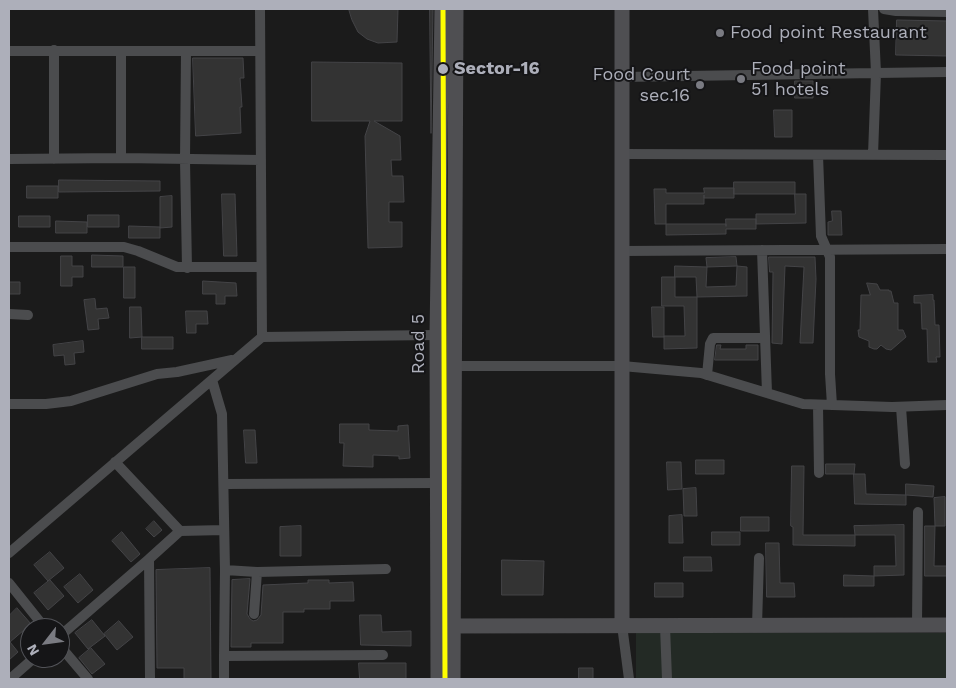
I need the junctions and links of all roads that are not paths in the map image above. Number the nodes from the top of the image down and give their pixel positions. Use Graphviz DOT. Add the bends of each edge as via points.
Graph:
graph roads {
  1 [pos="260,9"];
  2 [pos="442,9"];
  3 [pos="456,9"];
  4 [pos="622,9"];
  5 [pos="873,9"];
  6 [pos="884,9"];
  7 [pos="947,12"];
  8 [pos="54,50"];
  9 [pos="9,51"];
  10 [pos="121,51"];
  11 [pos="260,51"];
  12 [pos="186,52"];
  13 [pos="947,72"];
  14 [pos="876,73"];
  15 [pos="622,77"];
  16 [pos="622,154"];
  17 [pos="818,154"];
  18 [pos="874,154"];
  19 [pos="947,155"];
  20 [pos="121,158"];
  21 [pos="9,159"];
  22 [pos="54,159"];
  23 [pos="185,160"];
  24 [pos="261,160"];
  25 [pos="9,247"];
  26 [pos="947,249"];
  27 [pos="762,250"];
  28 [pos="827,250"];
  29 [pos="622,251"];
  30 [pos="187,268"];
  31 [pos="261,268"];
  32 [pos="9,314"];
  33 [pos="28,315"];
  34 [pos="437,335"];
  35 [pos="262,337"];
  36 [pos="765,338"];
  37 [pos="236,359"];
  38 [pos="454,366"];
  39 [pos="622,366"];
  40 [pos="707,375"];
  41 [pos="212,380"];
  42 [pos="767,393"];
  43 [pos="9,404"];
  44 [pos="818,405"];
  45 [pos="832,405"];
  46 [pos="947,405"];
  47 [pos="901,407"];
  48 [pos="115,462"];
  49 [pos="905,464"];
  50 [pos="819,473"];
  51 [pos="438,483"];
  52 [pos="224,484"];
  53 [pos="918,512"];
  54 [pos="224,530"];
  55 [pos="180,531"];
  56 [pos="9,553"];
  57 [pos="758,558"];
  58 [pos="149,559"];
  59 [pos="386,569"];
  60 [pos="225,570"];
  61 [pos="256,572"];
  62 [pos="9,583"];
  63 [pos="254,614"];
  64 [pos="37,618"];
  65 [pos="917,625"];
  66 [pos="947,625"];
  67 [pos="445,626"];
  68 [pos="622,626"];
  69 [pos="665,626"];
  70 [pos="758,626"];
  71 [pos="70,627"];
  72 [pos="224,656"];
  73 [pos="383,656"];
  74 [pos="70,658"];
  75 [pos="23,668"];
  76 [pos="10,679"];
  77 [pos="88,679"];
  78 [pos="150,679"];
  79 [pos="224,679"];
  80 [pos="438,679"];
  81 [pos="453,679"];
  82 [pos="629,679"];
  83 [pos="667,679"];
  1 -- 11 [label="street"];
  2 -- 34 [label="street, Road 5"];
  3 -- 38 [label="street, Road 5"];
  4 -- 15 [label="street"];
  5 -- 14 [label="street"];
  6 -- 7 [label="street"];
  8 -- 9 [label="street"];
  8 -- 10 [label="street"];
  8 -- 22 [label="street"];
  10 -- 12 [label="street"];
  10 -- 20 [label="street"];
  11 -- 12 [label="street"];
  11 -- 24 [label="street"];
  12 -- 23 [label="street"];
  13 -- 14 [label="street"];
  14 -- 15 [label="street"];
  14 -- 18 [label="street"];
  15 -- 16 [label="street"];
  16 -- 17 [label="street"];
  16 -- 29 [label="street"];
  17 -- 18 [label="street"];
  17 -- 28 [label="street" via="821,236"];
  18 -- 19 [label="street"];
  20 -- 22 [label="street"];
  20 -- 23 [label="street"];
  21 -- 22 [label="street"];
  23 -- 24 [label="street"];
  23 -- 30 [label="street"];
  24 -- 31 [label="street"];
  25 -- 30 [label="street" via="124,247"];
  26 -- 28 [label="street"];
  27 -- 28 [label="street"];
  27 -- 29 [label="street"];
  27 -- 36 [label="street"];
  28 -- 45 [label="street" via="830,257"];
  29 -- 39 [label="street"];
  30 -- 31 [label="street"];
  31 -- 35 [label="street"];
  32 -- 33 [label="street"];
  34 -- 35 [label="street"];
  34 -- 51 [label="street, Road 5"];
  35 -- 37 [label="street"];
  36 -- 40 [label="street" via="713,338"];
  36 -- 42 [label="street"];
  37 -- 41 [label="street"];
  37 -- 43 [label="street" via="157,374 71,402"];
  38 -- 39 [label="street"];
  38 -- 67 [label="street, Road 5"];
  39 -- 40 [label="street"];
  39 -- 68 [label="street"];
  40 -- 42 [label="street"];
  41 -- 48 [label="street"];
  41 -- 52 [label="street" via="222,414"];
  42 -- 44 [label="street"];
  44 -- 45 [label="street"];
  44 -- 50 [label="street"];
  45 -- 47 [label="street"];
  46 -- 47 [label="street"];
  47 -- 49 [label="street"];
  48 -- 55 [label="street"];
  48 -- 56 [label="street"];
  51 -- 52 [label="street"];
  51 -- 67 [label="street, Road 5"];
  52 -- 54 [label="street"];
  53 -- 65 [label="street"];
  54 -- 55 [label="street"];
  54 -- 60 [label="street"];
  55 -- 58 [label="street"];
  57 -- 70 [label="street"];
  58 -- 71 [label="street"];
  58 -- 78 [label="street"];
  59 -- 61 [label="street"];
  60 -- 61 [label="street"];
  60 -- 72 [label="street"];
  61 -- 63 [label="street"];
  62 -- 64 [label="street"];
  65 -- 66 [label="street"];
  65 -- 70 [label="street"];
  67 -- 68 [label="street"];
  67 -- 80 [label="street, Road 5"];
  67 -- 81 [label="street, Road 5"];
  68 -- 69 [label="street"];
  68 -- 82 [label="street"];
  69 -- 70 [label="street"];
  69 -- 83 [label="street"];
  72 -- 73 [label="street"];
  72 -- 79 [label="street"];
  74 -- 77 [label="street"];
  75 -- 76 [label="street"];
}
